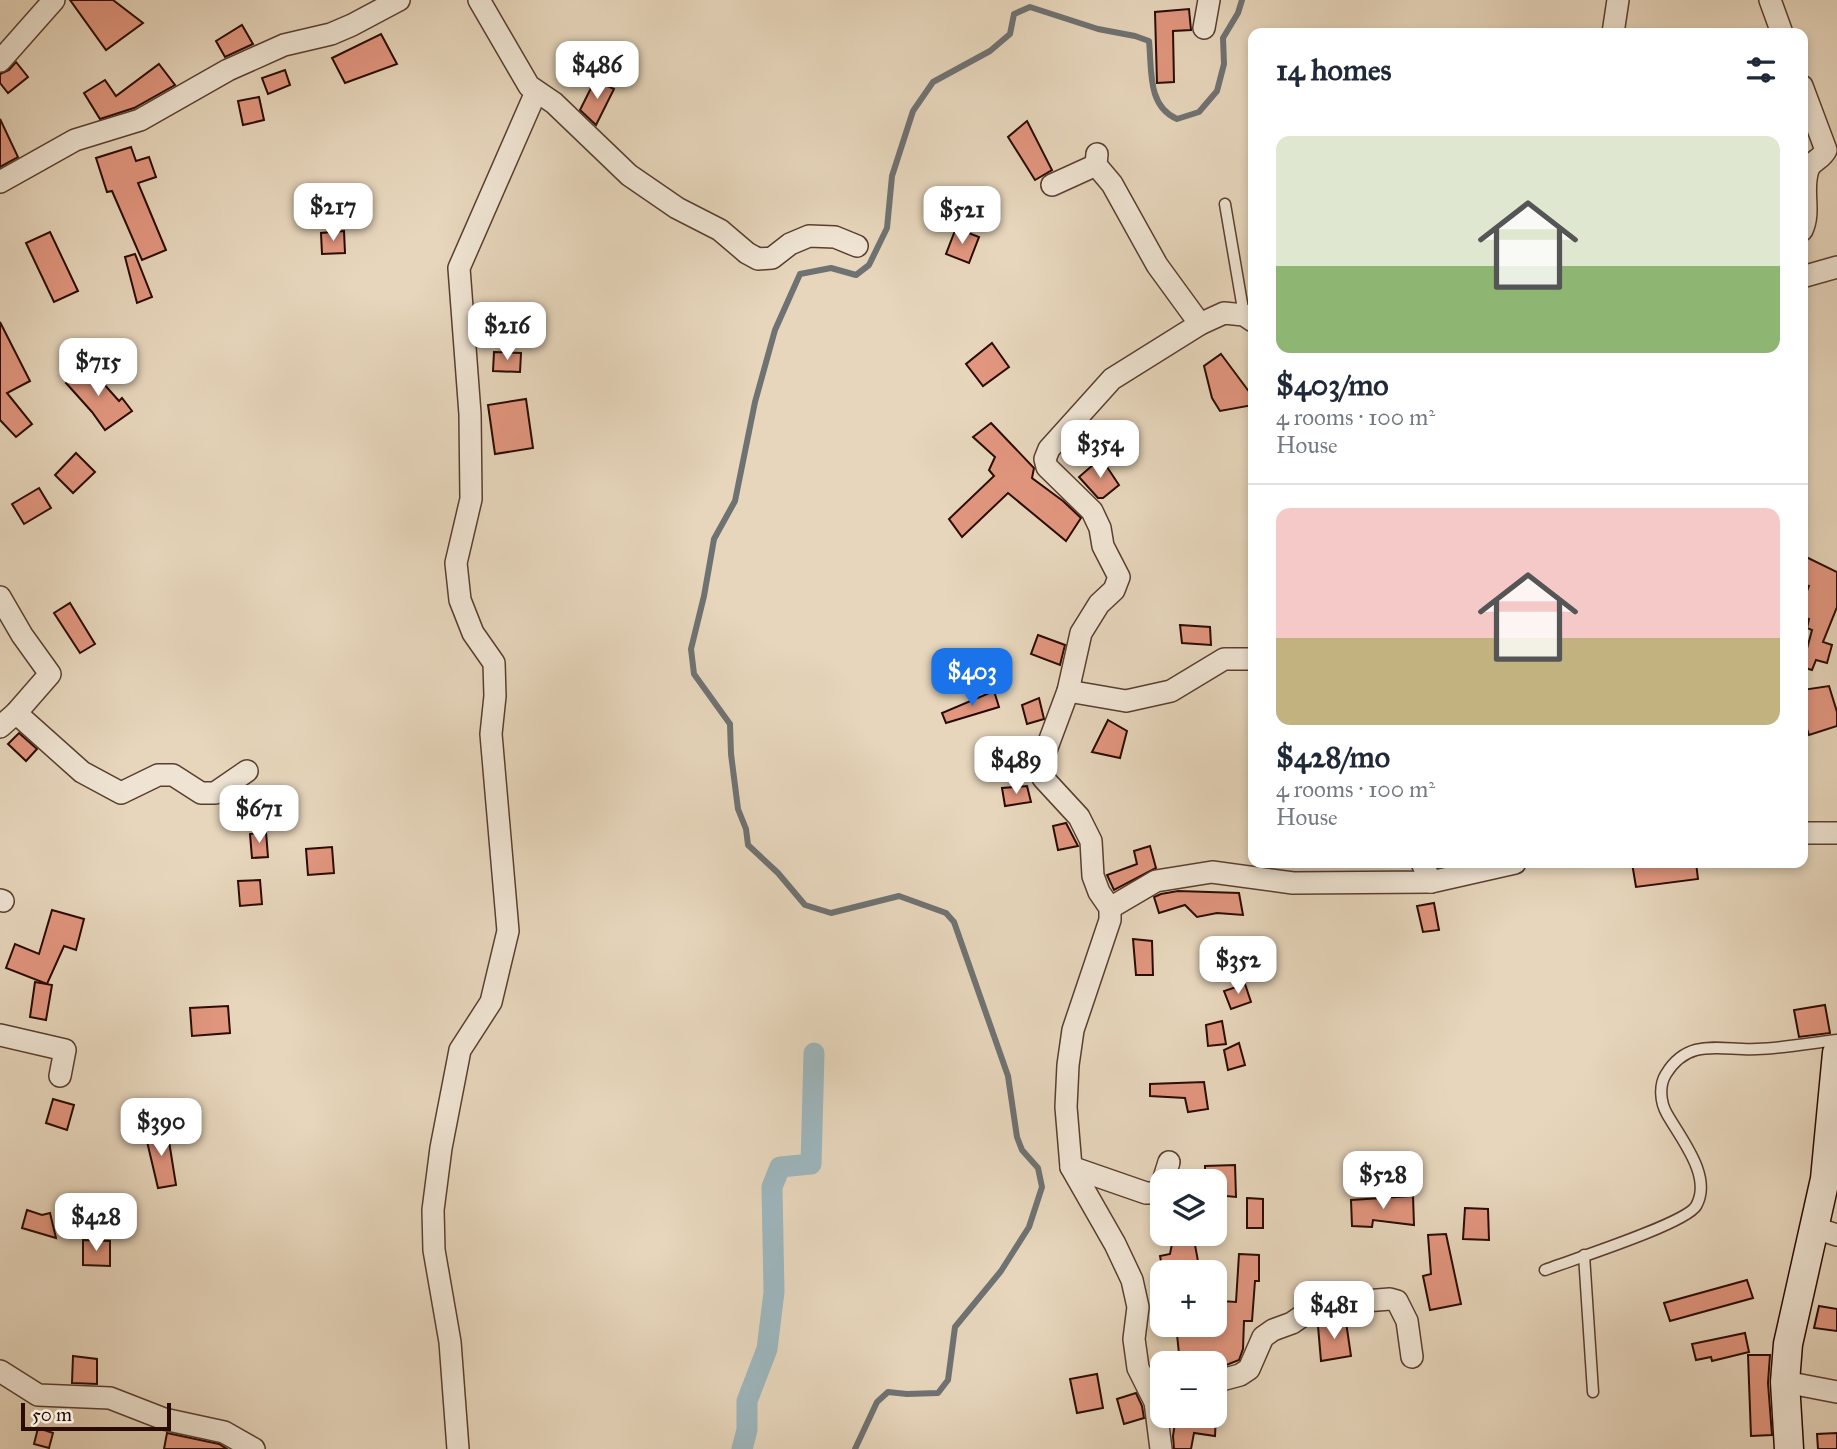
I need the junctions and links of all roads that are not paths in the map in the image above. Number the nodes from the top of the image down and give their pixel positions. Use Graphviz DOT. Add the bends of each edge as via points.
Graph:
graph roads {
  1 [pos="54,0"];
  2 [pos="399,0"];
  3 [pos="479,0"];
  4 [pos="1209,0"];
  5 [pos="1618,0"];
  6 [pos="1770,0"];
  7 [pos="1204,28"];
  8 [pos="1614,28"];
  9 [pos="1780,28"];
  10 [pos="0,61"];
  11 [pos="536,92"];
  12 [pos="1808,102"];
  13 [pos="1808,168"];
  14 [pos="0,182"];
  15 [pos="1052,185"];
  16 [pos="1225,204"];
  17 [pos="857,246"];
  18 [pos="1837,267"];
  19 [pos="1808,275"];
  20 [pos="1248,313"];
  21 [pos="1248,318"];
  22 [pos="1200,324"];
  23 [pos="0,597"];
  24 [pos="1248,659"];
  25 [pos="1069,691"];
  26 [pos="8,720"];
  27 [pos="247,771"];
  28 [pos="1808,833"];
  29 [pos="1837,833"];
  30 [pos="1466,868"];
  31 [pos="1427,872"];
  32 [pos="1110,908"];
  33 [pos="0,1035"];
  34 [pos="1837,1040"];
  35 [pos="1837,1053"];
  36 [pos="60,1076"];
  37 [pos="1071,1167"];
  38 [pos="1150,1193"];
  39 [pos="1826,1231"];
  40 [pos="1584,1255"];
  41 [pos="1545,1270"];
  42 [pos="1412,1357"];
  43 [pos="0,1371"];
  44 [pos="1227,1378"];
  45 [pos="1150,1382"];
  46 [pos="1785,1382"];
  47 [pos="1592,1392"];
  48 [pos="1837,1392"];
  49 [pos="1158,1428"];
  50 [pos="254,1449"];
  51 [pos="458,1449"];
  52 [pos="1161,1449"];
  53 [pos="1789,1449"];
  1 -- 10 [label="street"];
  2 -- 14 [label="street" via="331,34 284,46 228,70 140,120 75,140"];
  3 -- 11 [label="street" via="524,80"];
  4 -- 7 [label="street"];
  5 -- 8 [label="street"];
  6 -- 9 [label="street"];
  11 -- 17 [label="street" via="554,103 629,175 720,230 758,259 772,258 809,236 835,237"];
  11 -- 51 [label="street" via="459,268 471,499 456,563 460,600 472,633 494,663 492,734 508,931 491,1002 460,1050 432,1210 433,1250 450,1342"];
  12 -- 13 [label="street" via="1826,150"];
  15 -- 22 [label="street" via="1097,159 1157,265"];
  16 -- 20 [label="lane"];
  18 -- 19 [label="street"];
  21 -- 22 [label="street" via="1224,313"];
  22 -- 25 [label="street" via="1112,379 1045,459 1046,467 1092,511 1119,577 1081,633"];
  23 -- 26 [label="street" via="50,674"];
  24 -- 25 [label="street" via="1224,659 1171,691 1126,701"];
  25 -- 32 [label="street" via="1042,761 1043,778 1079,817 1091,841 1098,892"];
  26 -- 27 [label="street" via="82,772 121,793 158,775 173,775 201,793 215,793"];
  28 -- 29 [label="street"];
  30 -- 31 [label="street"];
  31 -- 32 [label="street" via="1293,883 1212,872 1156,881"];
  32 -- 37 [label="street" via="1073,1030 1066,1107"];
  33 -- 36 [label="street" via="65,1050"];
  34 -- 40 [label="lane" via="1756,1049 1696,1049 1672,1064 1661,1083 1664,1109 1697,1168 1703,1188 1695,1208 1676,1221"];
  35 -- 39 [label="main road" via="1825,1179"];
  37 -- 38 [label="street"];
  37 -- 45 [label="street" via="1132,1280 1138,1307 1134,1339 1138,1368"];
  39 -- 46 [label="main road" via="1795,1306"];
  40 -- 41 [label="lane"];
  40 -- 47 [label="lane"];
  42 -- 44 [label="street" via="1407,1321 1397,1301 1326,1304 1263,1337 1249,1369"];
  43 -- 50 [label="street" via="38,1395 110,1398 164,1419 224,1432"];
  46 -- 48 [label="street"];
  46 -- 53 [label="main road"];
  49 -- 52 [label="street"];
}
